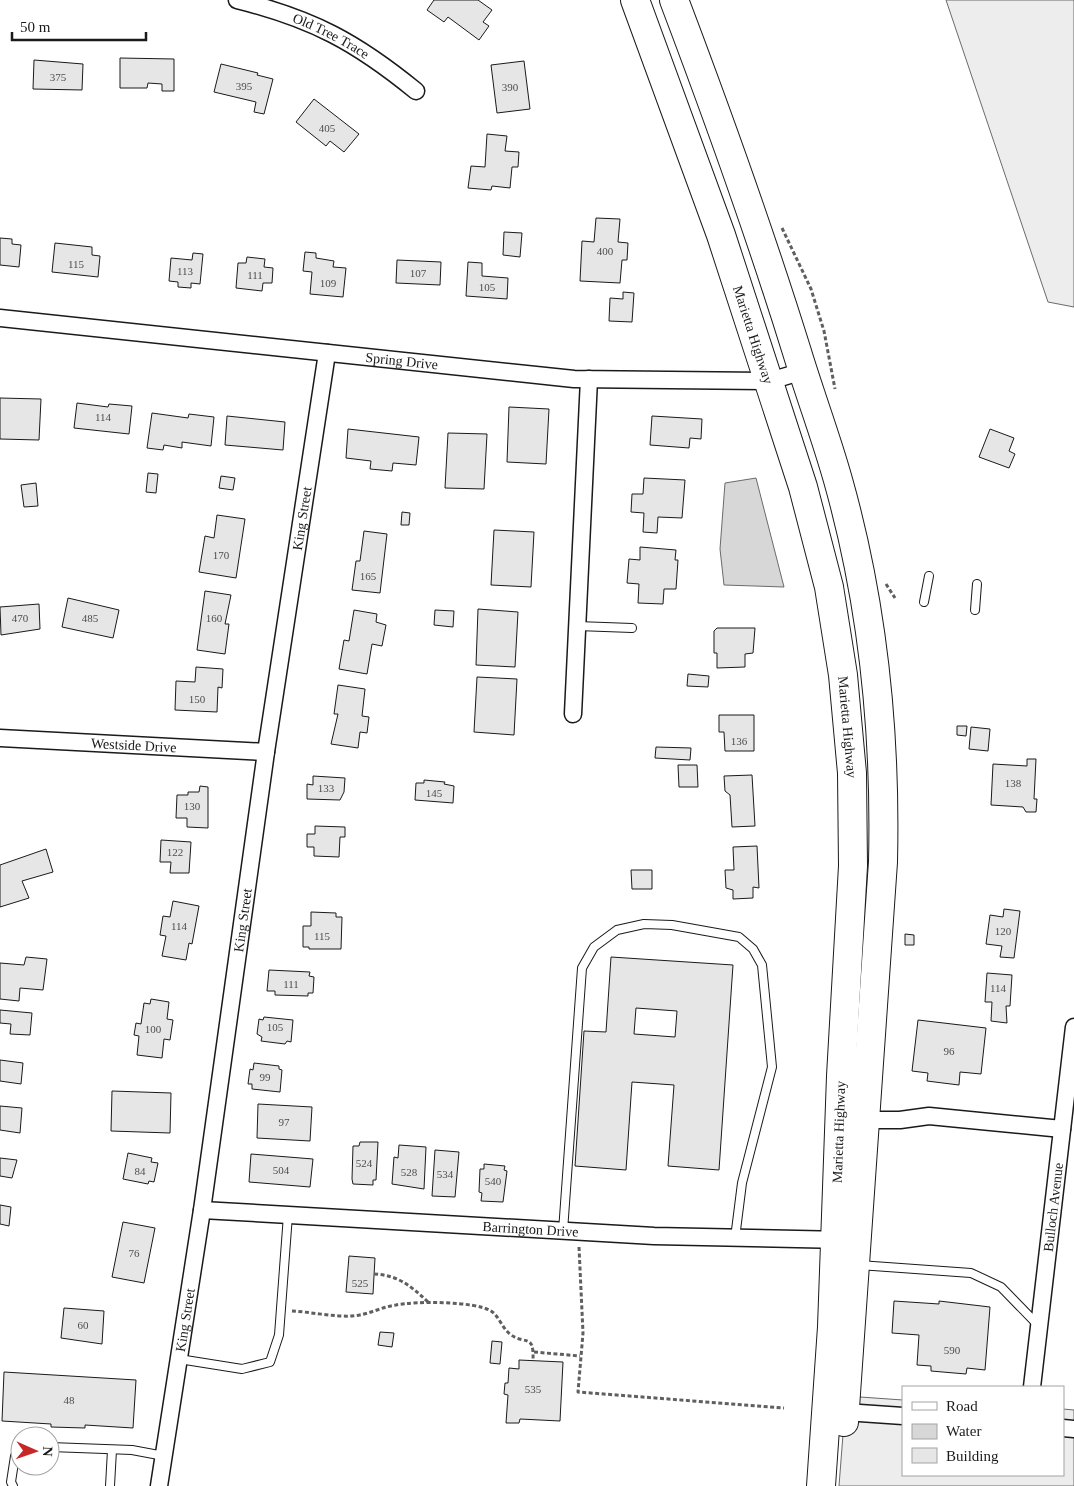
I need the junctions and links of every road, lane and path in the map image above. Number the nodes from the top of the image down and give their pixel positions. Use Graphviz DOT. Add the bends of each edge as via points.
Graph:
graph roads {
  1 [pos="237,0"];
  2 [pos="635,0"];
  3 [pos="674,0"];
  4 [pos="416,91"];
  5 [pos="0,318"];
  6 [pos="327,353"];
  7 [pos="803,371"];
  8 [pos="589,379"];
  9 [pos="770,381"];
  10 [pos="929,576"];
  11 [pos="977,584"];
  12 [pos="924,602"];
  13 [pos="976,610"];
  14 [pos="577,626"];
  15 [pos="632,628"];
  16 [pos="573,714"];
  17 [pos="0,738"];
  18 [pos="266,752"];
  19 [pos="1074,1027"];
  20 [pos="867,1120"];
  21 [pos="1062,1129"];
  22 [pos="202,1210"];
  23 [pos="288,1215"];
  24 [pos="570,1231"];
  25 [pos="735,1238"];
  26 [pos="850,1249"];
  27 [pos="374,1274"];
  28 [pos="428,1303"];
  29 [pos="281,1310"];
  30 [pos="1039,1325"];
  31 [pos="534,1352"];
  32 [pos="580,1356"];
  33 [pos="179,1358"];
  34 [pos="533,1360"];
  35 [pos="1032,1386"];
  36 [pos="784,1408"];
  37 [pos="845,1412"];
  38 [pos="902,1416"];
  39 [pos="60,1447"];
  40 [pos="112,1450"];
  41 [pos="164,1456"];
  42 [pos="825,1485"];
  43 [pos="110,1486"];
  44 [pos="159,1486"];
  1 -- 4 [label="street, Old Tree Trace" via="291,15 336,34 378,60"];
  2 -- 9 [label="highway, Marietta Highway" via="698,170"];
  3 -- 7 [label="highway, Marietta Highway" via="735,166"];
  5 -- 6 [label="street, Spring Drive"];
  6 -- 8 [label="street, Spring Drive"];
  6 -- 18 [label="street, King Street"];
  7 -- 9 [label="street, Spring Drive"];
  7 -- 20 [label="highway, Marietta Highway" via="838,480 851,534 872,642 880,717 884,862"];
  8 -- 9 [label="street, Spring Drive"];
  8 -- 14 [label="street"];
  9 -- 26 [label="highway, Marietta Highway" via="803,487 829,587 843,675 850,751 853,866 841,1076"];
  10 -- 12 [label="lane"];
  11 -- 13 [label="lane"];
  14 -- 15 [label="lane"];
  14 -- 16 [label="street"];
  17 -- 18 [label="street, Westside Drive"];
  18 -- 22 [label="street, King Street"];
  19 -- 21 [label="street, Bulloch Avenue"];
  20 -- 21 [label="street" via="929,1116"];
  20 -- 26 [label="highway, Marietta Highway"];
  21 -- 30 [label="street, Bulloch Avenue"];
  22 -- 23 [label="street, Barrington Drive"];
  22 -- 33 [label="street, King Street"];
  23 -- 24 [label="street, Barrington Drive"];
  23 -- 29 [label="lane"];
  24 -- 25 [label="street, Barrington Drive"];
  24 -- 25 [label="lane" via="582,968 594,947 617,930 644,924 672,925 739,937 752,949 762,966 772,1067 742,1182"];
  24 -- 32 [label="path" via="583,1305"];
  25 -- 26 [label="street, Barrington Drive"];
  26 -- 30 [label="lane" via="971,1273 1001,1287"];
  26 -- 37 [label="highway, Marietta Highway"];
  26 -- 42 [label="highway, Marietta Highway"];
  27 -- 28 [label="path" via="408,1283"];
  28 -- 29 [label="path" via="395,1305 352,1316"];
  28 -- 31 [label="path" via="477,1306 491,1311 510,1334 528,1340"];
  29 -- 33 [label="lane" via="279,1336 270,1362 242,1369"];
  30 -- 35 [label="street, Bulloch Avenue"];
  31 -- 32 [label="path"];
  31 -- 34 [label="path"];
  32 -- 36 [label="path" via="578,1392"];
  33 -- 41 [label="street, King Street"];
  37 -- 38 [label="street"];
  37 -- 42 [label="highway, Marietta Highway"];
  39 -- 40 [label="lane"];
  40 -- 41 [label="lane"];
  40 -- 43 [label="lane"];
  41 -- 44 [label="street, King Street"];
}
